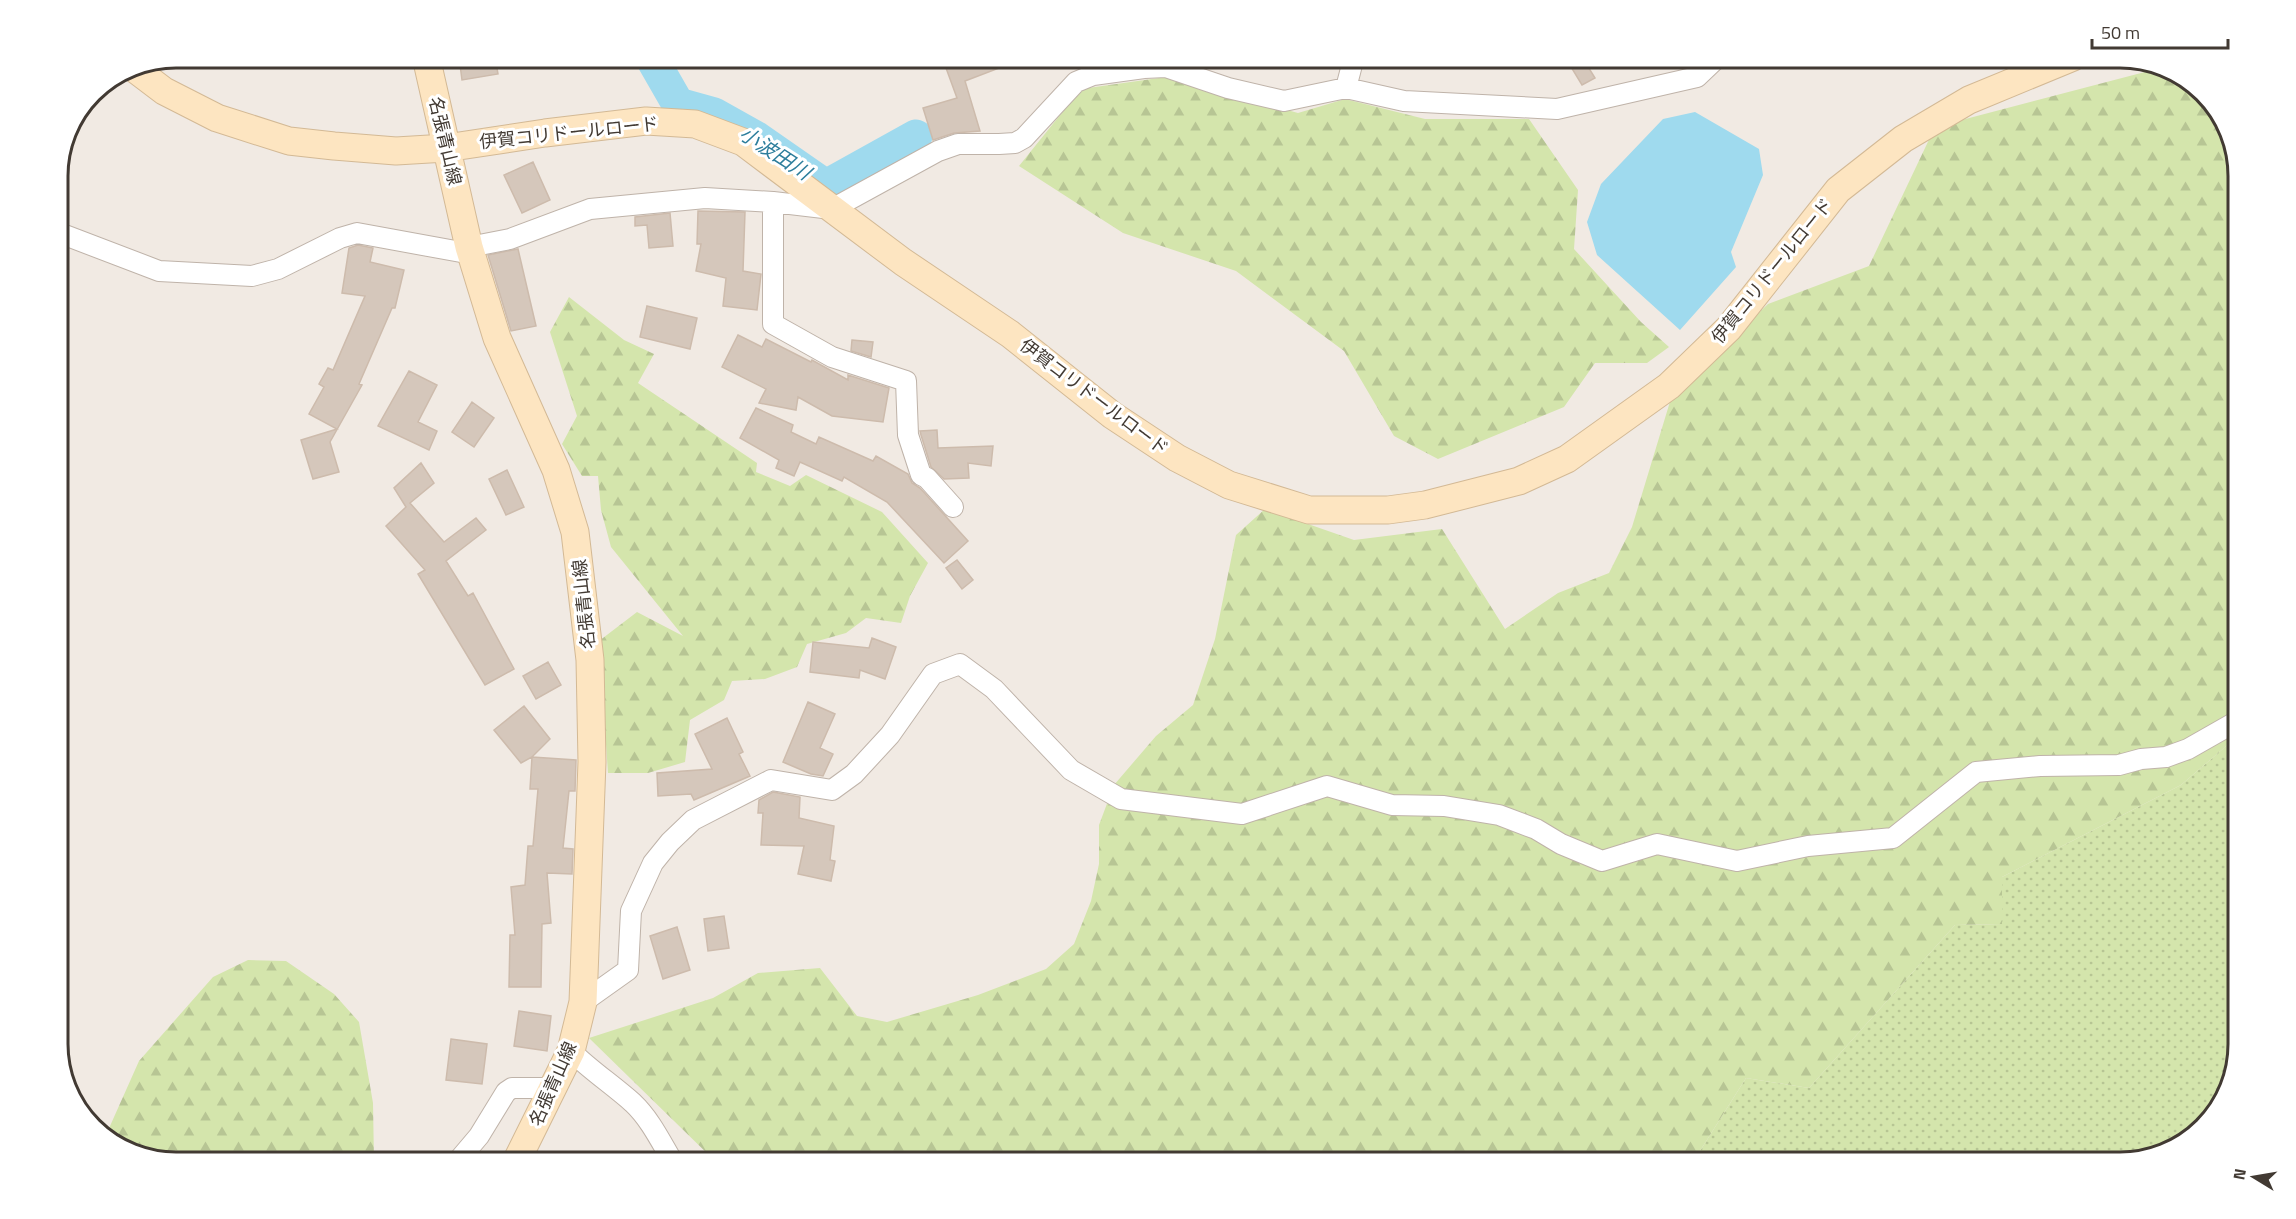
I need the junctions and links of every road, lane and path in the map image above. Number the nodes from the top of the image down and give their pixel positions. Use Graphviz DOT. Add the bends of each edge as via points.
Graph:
graph roads {
  1 [pos="428,68"];
  2 [pos="1157,68"];
  3 [pos="1169,68"];
  4 [pos="1351,68"];
  5 [pos="1706,68"];
  6 [pos="2046,68"];
  7 [pos="141,74"];
  8 [pos="1346,88"];
  9 [pos="446,148"];
  10 [pos="773,202"];
  11 [pos="832,209"];
  12 [pos="68,235"];
  13 [pos="470,247"];
  14 [pos="953,507"];
  15 [pos="2228,726"];
  16 [pos="583,1002"];
  17 [pos="571,1051"];
  18 [pos="552,1089"];
  19 [pos="465,1152"];
  20 [pos="521,1152"];
  21 [pos="667,1152"];
  1 -- 9 [label="street, 名張青山線"];
  2 -- 11 [label="street" via="1093,75 1076,82 1015,143 958,144 938,151"];
  3 -- 8 [label="street" via="1284,101"];
  4 -- 8 [label="street"];
  5 -- 8 [label="street" via="1697,77 1557,109 1404,101"];
  6 -- 11 [label="street, 伊賀コリドールロード" via="1969,100 1903,139 1847,182 1729,328 1669,386 1567,459 1519,481 1425,505 1388,510 1309,510 1228,484 1177,458 1112,415 1010,334"];
  7 -- 9 [label="street, 伊賀コリドールロード" via="164,91 217,118 289,141 396,150"];
  9 -- 11 [label="street, 伊賀コリドールロード" via="646,122 695,124 743,142"];
  9 -- 13 [label="street, 名張青山線"];
  10 -- 11 [label="street"];
  10 -- 13 [label="street" via="705,198 590,209 510,239"];
  10 -- 14 [label="street" via="773,324 832,357 906,381 908,435 921,476"];
  12 -- 13 [label="street" via="159,271 206,275 252,276 278,269 330,242 357,233 461,252"];
  13 -- 16 [label="street, 名張青山線" via="497,339 556,470 575,532 590,660 591,774"];
  15 -- 16 [label="street" via="2166,757 2119,765 1976,772 1893,838 1808,846 1737,861 1657,844 1602,861 1499,815 1444,806 1392,805 1327,786 1242,814 1121,799 1071,770 994,688 960,664 933,674 890,735 854,774 832,790 771,780 693,820 653,863 631,911 628,970"];
  16 -- 17 [label="street, 名張青山線"];
  17 -- 18 [label="street, 名張青山線"];
  17 -- 21 [label="street" via="590,1071 633,1103"];
  18 -- 19 [label="street" via="512,1088 506,1092"];
  18 -- 20 [label="street, 名張青山線"];
}
